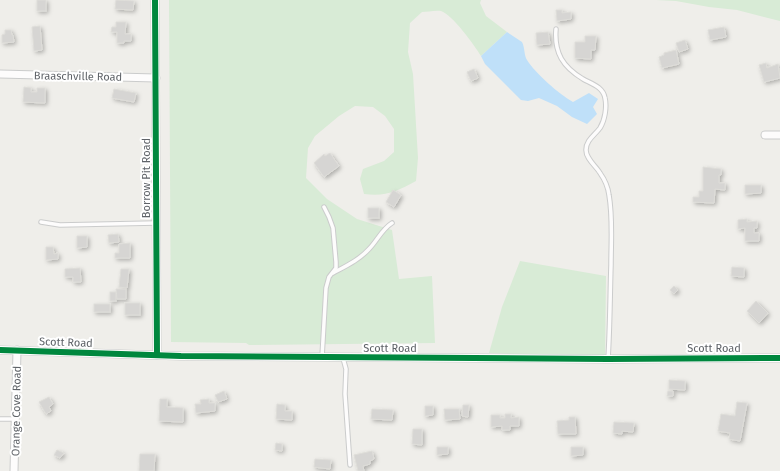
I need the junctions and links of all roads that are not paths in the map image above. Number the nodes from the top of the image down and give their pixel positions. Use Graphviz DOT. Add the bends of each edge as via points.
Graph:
graph roads {
  1 [pos="155,0"];
  2 [pos="556,29"];
  3 [pos="0,74"];
  4 [pos="156,78"];
  5 [pos="764,135"];
  6 [pos="780,135"];
  7 [pos="324,207"];
  8 [pos="41,222"];
  9 [pos="156,223"];
  10 [pos="392,224"];
  11 [pos="332,274"];
  12 [pos="0,350"];
  13 [pos="17,350"];
  14 [pos="156,355"];
  15 [pos="322,357"];
  16 [pos="344,358"];
  17 [pos="780,358"];
  18 [pos="608,359"];
  19 [pos="0,419"];
  20 [pos="16,419"];
  21 [pos="350,466"];
  22 [pos="14,471"];
  1 -- 4 [label="street, Borrow Pit Road"];
  2 -- 18 [label="lane" via="555,43 560,56 574,72 600,89 605,100 603,121 588,140 586,150 588,158 604,178 611,206"];
  3 -- 4 [label="street, Braaschville Road"];
  4 -- 9 [label="street, Borrow Pit Road"];
  5 -- 6 [label="street"];
  7 -- 11 [label="lane" via="333,228 336,268"];
  8 -- 9 [label="lane" via="60,225"];
  9 -- 14 [label="street, Borrow Pit Road"];
  10 -- 11 [label="lane" via="387,226 370,249"];
  11 -- 15 [label="lane" via="326,288"];
  12 -- 13 [label="street, Scott Road"];
  13 -- 14 [label="street, Scott Road"];
  13 -- 20 [label="street, Orange Cove Road"];
  14 -- 15 [label="street, Scott Road"];
  15 -- 16 [label="street, Scott Road"];
  16 -- 18 [label="street, Scott Road"];
  16 -- 21 [label="lane"];
  17 -- 18 [label="street, Scott Road"];
  19 -- 20 [label="lane"];
  20 -- 22 [label="street, Orange Cove Road"];
}
